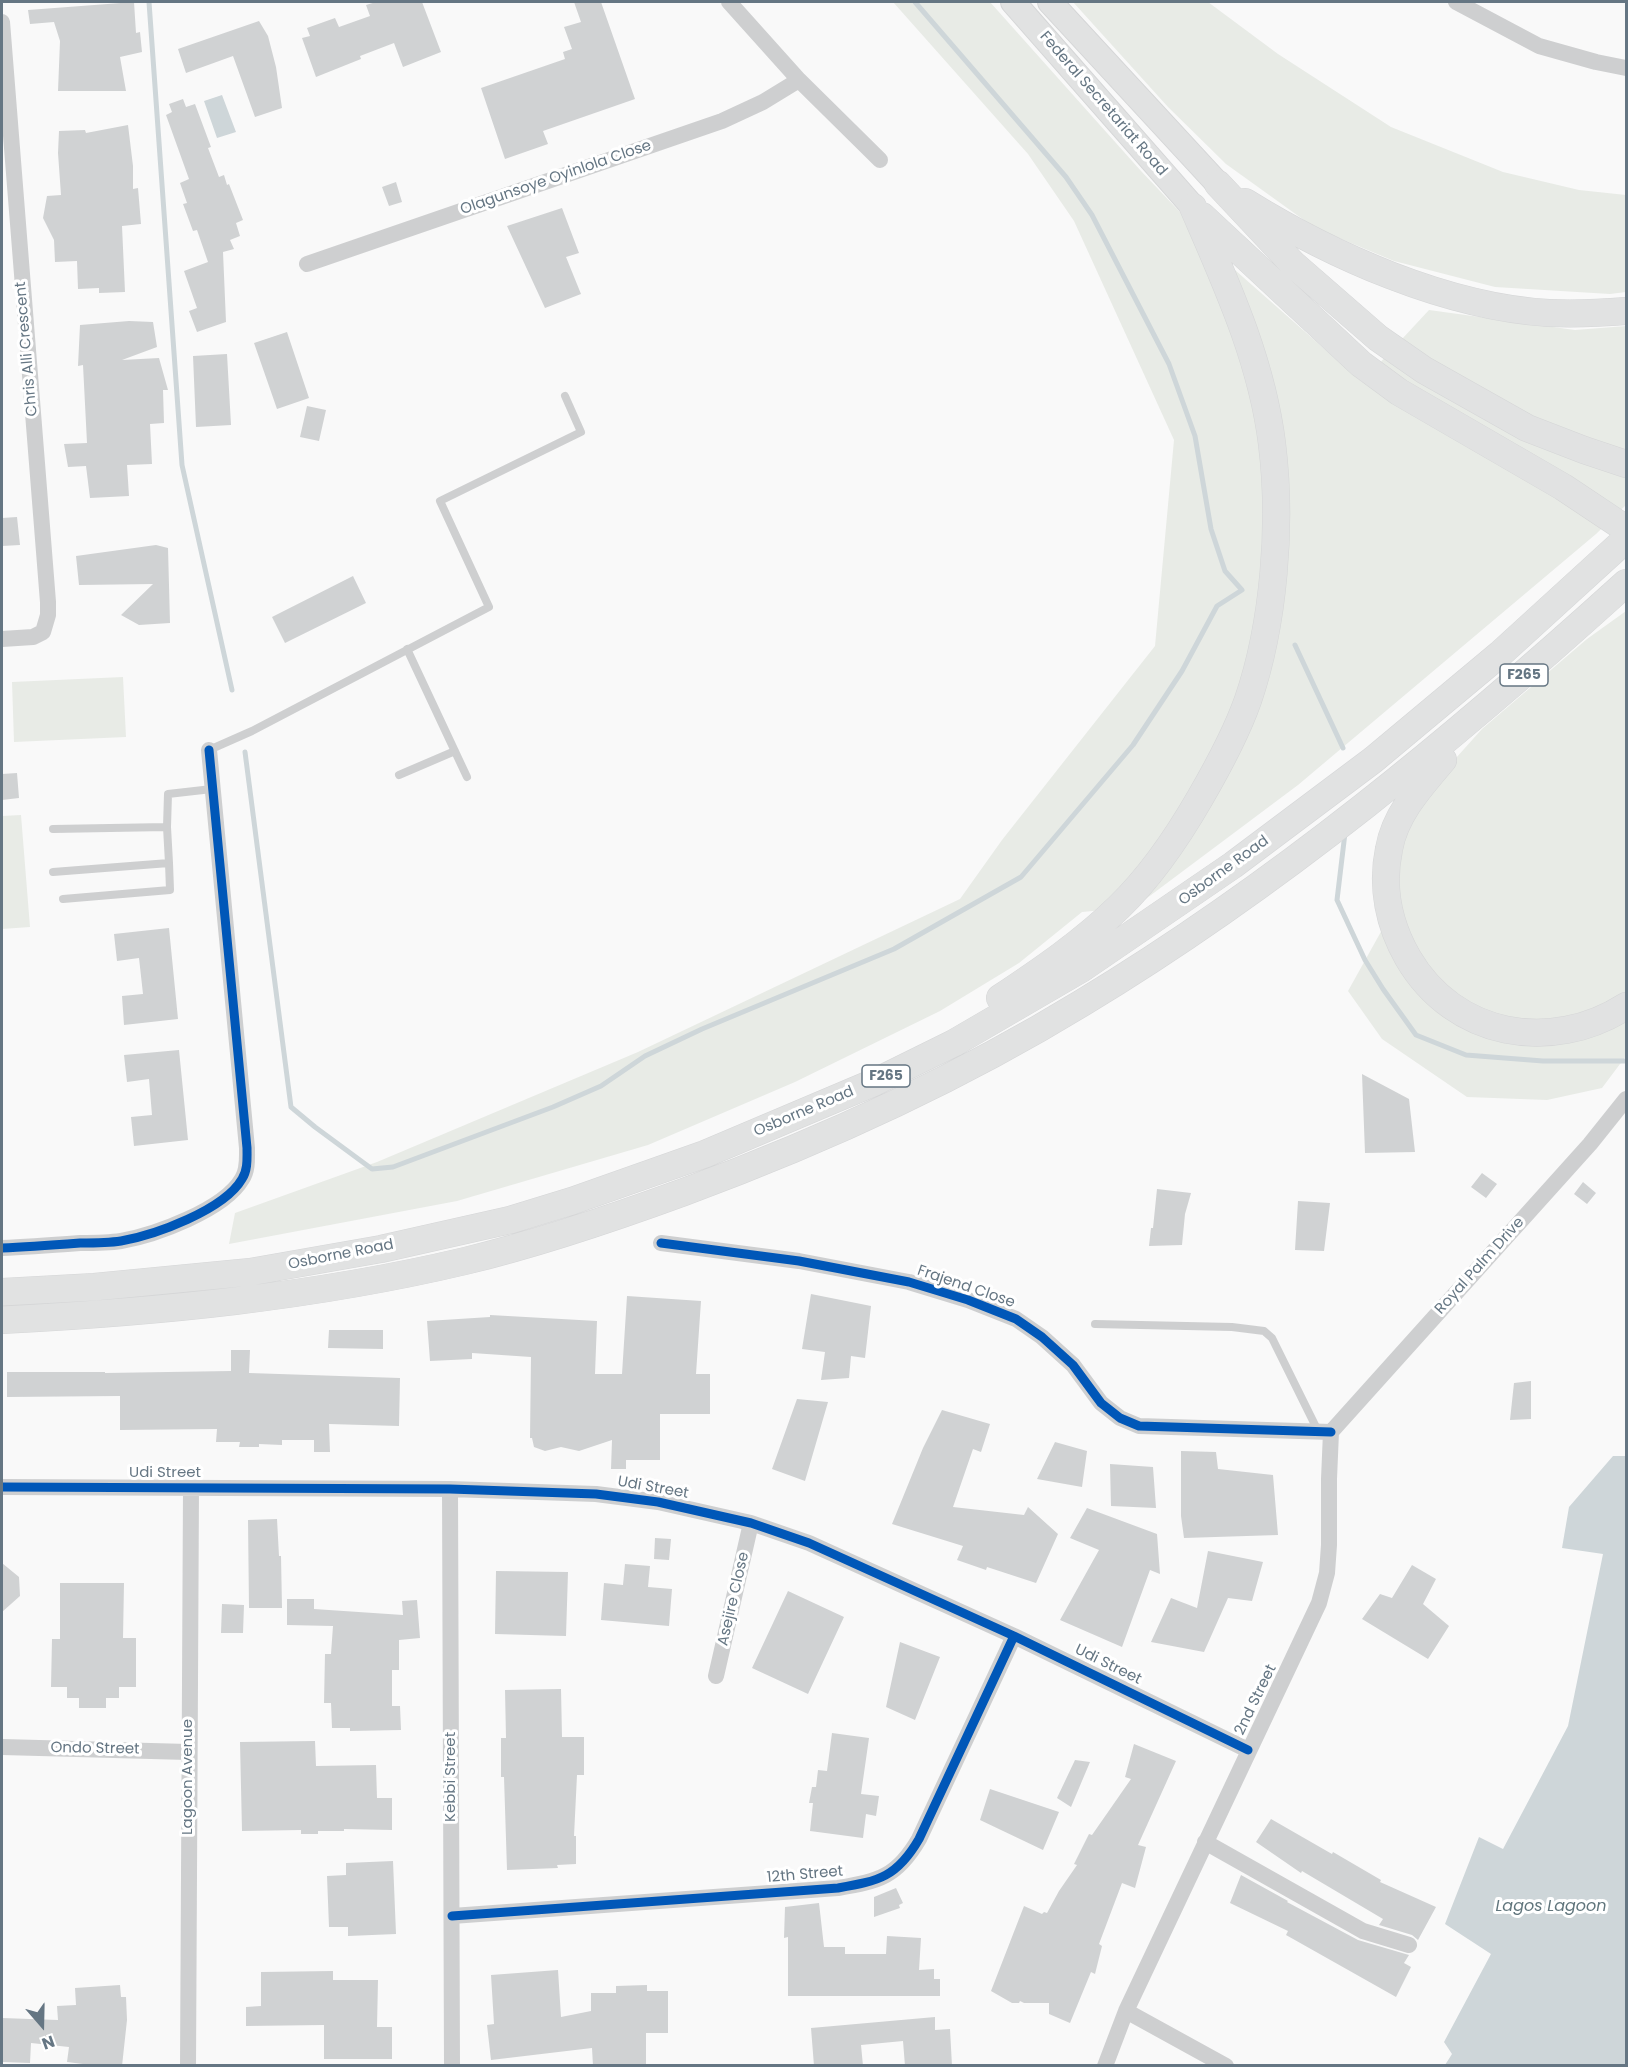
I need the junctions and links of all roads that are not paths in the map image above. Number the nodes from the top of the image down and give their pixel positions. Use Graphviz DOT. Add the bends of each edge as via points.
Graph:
graph roads {
  1 [pos="729,2"];
  2 [pos="1013,2"];
  3 [pos="1050,2"];
  4 [pos="1455,2"];
  5 [pos="2,22"];
  6 [pos="1626,68"];
  7 [pos="799,80"];
  8 [pos="880,160"];
  9 [pos="1218,184"];
  10 [pos="1193,207"];
  11 [pos="1263,223"];
  12 [pos="1228,259"];
  13 [pos="307,264"];
  14 [pos="1626,311"];
  15 [pos="565,396"];
  16 [pos="1626,464"];
  17 [pos="1626,529"];
  18 [pos="1626,539"];
  19 [pos="1626,584"];
  20 [pos="1626,608"];
  21 [pos="2,639"];
  22 [pos="1565,639"];
  23 [pos="407,649"];
  24 [pos="1483,710"];
  25 [pos="209,750"];
  26 [pos="455,751"];
  27 [pos="399,775"];
  28 [pos="467,777"];
  29 [pos="212,789"];
  30 [pos="166,826"];
  31 [pos="52,829"];
  32 [pos="169,863"];
  33 [pos="53,872"];
  34 [pos="63,899"];
  35 [pos="1626,1006"];
  36 [pos="954,1043"];
  37 [pos="1626,1099"];
  38 [pos="661,1244"];
  39 [pos="2,1248"];
  40 [pos="2,1292"];
  41 [pos="2,1320"];
  42 [pos="1095,1324"];
  43 [pos="1325,1431"];
  44 [pos="2,1487"];
  45 [pos="190,1489"];
  46 [pos="450,1489"];
  47 [pos="751,1523"];
  48 [pos="1014,1636"];
  49 [pos="716,1676"];
  50 [pos="2,1747"];
  51 [pos="1248,1750"];
  52 [pos="188,1752"];
  53 [pos="1205,1842"];
  54 [pos="452,1916"];
  55 [pos="1409,1945"];
  56 [pos="1126,2010"];
  57 [pos="188,2066"];
  58 [pos="452,2066"];
  59 [pos="1105,2066"];
  60 [pos="1226,2066"];
  1 -- 7 [label="street"];
  2 -- 10 [label="main road, Federal Secretariat Road"];
  3 -- 9 [label="main road, Federal Secretariat Road"];
  4 -- 6 [label="street" via="1539,46"];
  5 -- 21 [label="street, Chris Alli Crescent" via="48,615 43,632 33,637"];
  7 -- 8 [label="street"];
  7 -- 13 [label="street, Olagunsoye Oyinlola Close" via="722,121"];
  9 -- 11 [label="main road"];
  10 -- 12 [label="main road"];
  11 -- 14 [label="main road" via="1429,289 1548,313"];
  11 -- 16 [label="main road" via="1293,264 1378,338 1424,370 1527,428"];
  12 -- 17 [label="main road" via="1399,392 1563,487"];
  12 -- 36 [label="main road" via="1272,443 1276,501 1275,557 1261,655 1248,700 1230,744 1181,832 1152,871 1076,945 997,999"];
  15 -- 23 [label="lane" via="581,432 440,501 489,607"];
  18 -- 36 [label="main road, Osborne Road / F265" via="1500,654 1313,806 1081,969"];
  19 -- 22 [label="main road, Osborne Road / F265"];
  20 -- 22 [label="main road"];
  22 -- 24 [label="main road, Osborne Road / F265"];
  23 -- 25 [label="lane"];
  23 -- 26 [label="lane"];
  24 -- 35 [label="main road" via="1416,792 1396,829 1389,848 1386,878 1396,938 1431,991 1482,1024 1516,1031 1573,1030 1610,1017"];
  24 -- 41 [label="main road, Osborne Road / F265" via="1410,772 1283,869 1084,1002 943,1080 801,1147 630,1212 552,1237 398,1276 194,1307"];
  25 -- 29 [label="street"];
  26 -- 27 [label="lane"];
  26 -- 28 [label="lane"];
  29 -- 30 [label="lane" via="168,794"];
  29 -- 39 [label="street" via="247,1148 243,1179 210,1208 147,1235 120,1241"];
  30 -- 31 [label="lane"];
  30 -- 32 [label="lane"];
  32 -- 33 [label="lane"];
  32 -- 34 [label="lane" via="170,890"];
  36 -- 40 [label="main road, Osborne Road / F265" via="875,1082 705,1154 510,1220 381,1249 250,1272"];
  37 -- 43 [label="street, Royal Palm Drive" via="1590,1144"];
  38 -- 43 [label="street, Frajend Close" via="799,1261 909,1282 968,1300 1016,1319 1042,1337 1073,1365 1101,1403 1139,1426"];
  42 -- 43 [label="lane" via="1264,1330"];
  43 -- 51 [label="street, 2nd Street" via="1327,1573 1319,1603"];
  44 -- 45 [label="street, Udi Street"];
  45 -- 46 [label="street, Udi Street"];
  45 -- 52 [label="street, Lagoon Avenue"];
  46 -- 47 [label="street, Udi Street" via="596,1494 658,1502"];
  46 -- 54 [label="street, Kebbi Street"];
  47 -- 48 [label="street, Udi Street" via="809,1543"];
  47 -- 49 [label="street, Asejire Close"];
  48 -- 51 [label="street, Udi Street"];
  48 -- 54 [label="street, 12th Street" via="919,1839 889,1875 838,1888"];
  50 -- 52 [label="street, Ondo Street"];
  51 -- 53 [label="street, 2nd Street"];
  52 -- 57 [label="street, Lagoon Avenue"];
  53 -- 55 [label="street" via="1364,1931"];
  53 -- 56 [label="street, 2nd Street"];
  54 -- 58 [label="street, Kebbi Street"];
  56 -- 59 [label="street, 2nd Street"];
  56 -- 60 [label="street"];
}
